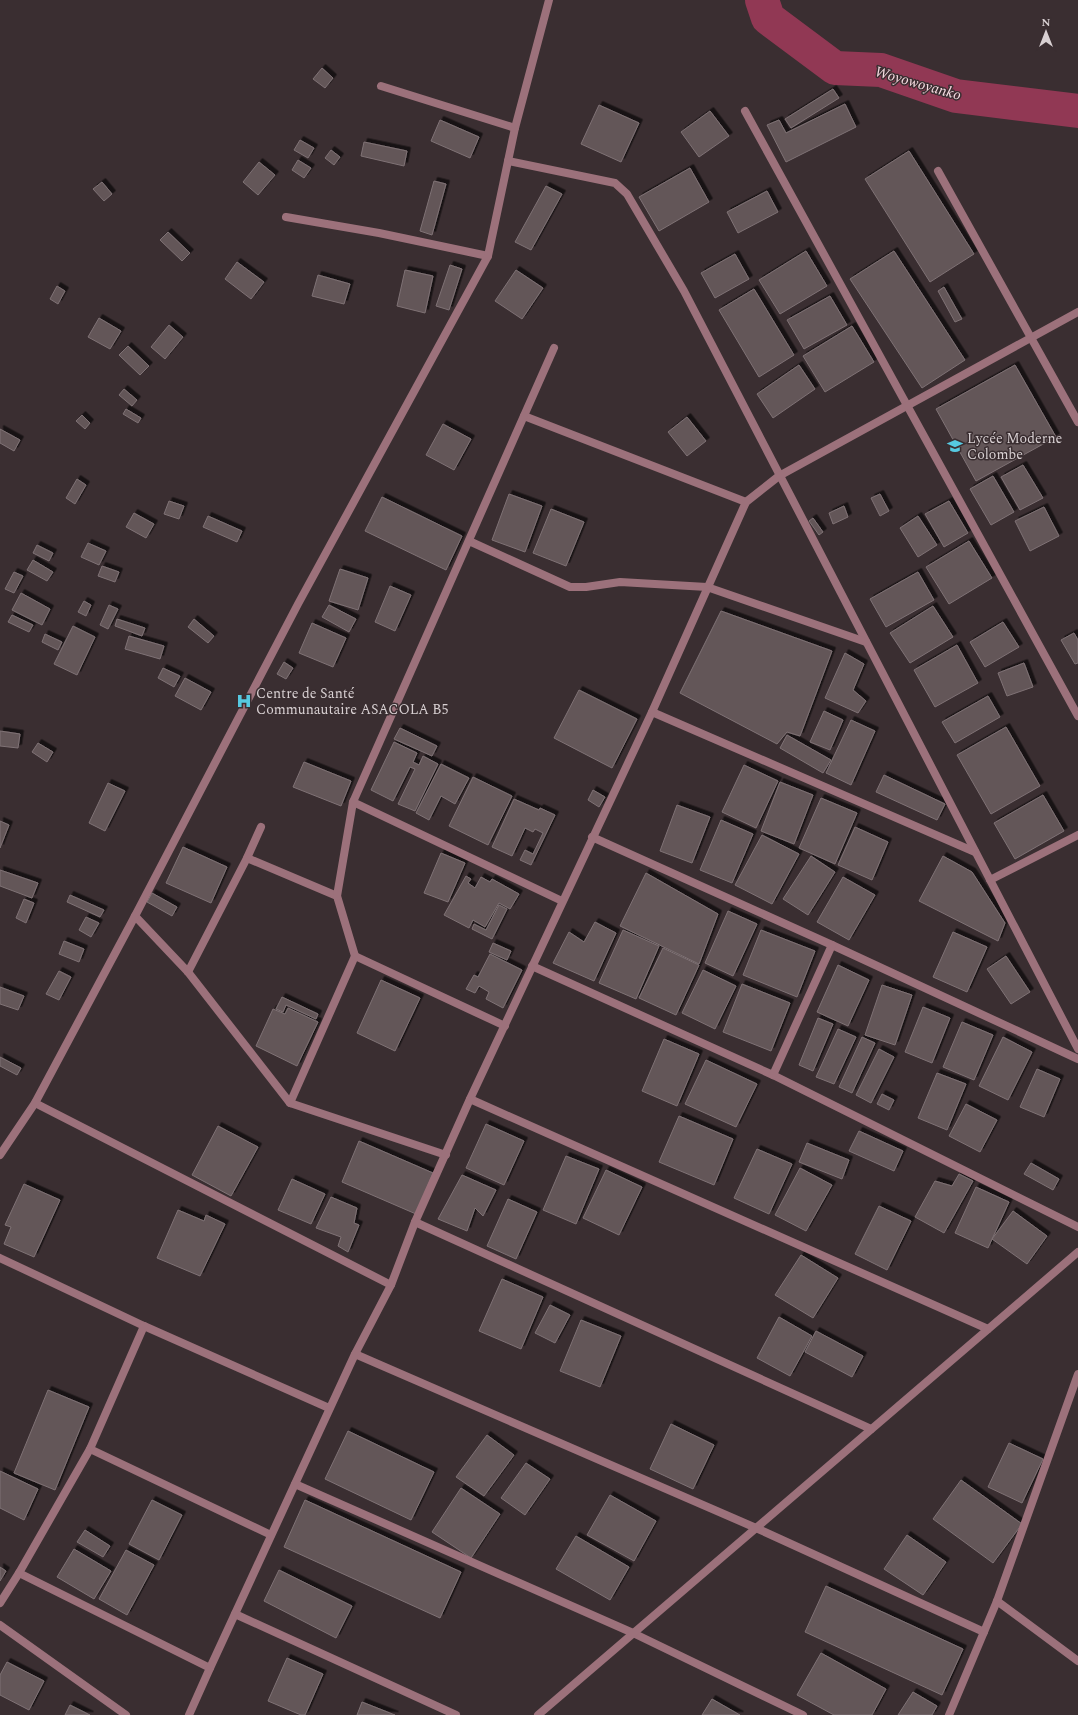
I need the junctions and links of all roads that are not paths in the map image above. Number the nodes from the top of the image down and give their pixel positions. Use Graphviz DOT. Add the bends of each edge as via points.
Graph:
graph roads {
  1 [pos="549,0"];
  2 [pos="380,86"];
  3 [pos="744,111"];
  4 [pos="515,128"];
  5 [pos="508,161"];
  6 [pos="938,171"];
  7 [pos="286,217"];
  8 [pos="488,256"];
  9 [pos="1078,312"];
  10 [pos="1031,338"];
  11 [pos="554,348"];
  12 [pos="907,406"];
  13 [pos="524,416"];
  14 [pos="1078,422"];
  15 [pos="780,476"];
  16 [pos="746,502"];
  17 [pos="469,541"];
  18 [pos="707,587"];
  19 [pos="866,642"];
  20 [pos="652,712"];
  21 [pos="1078,716"];
  22 [pos="353,802"];
  23 [pos="260,827"];
  24 [pos="1078,835"];
  25 [pos="592,837"];
  26 [pos="975,852"];
  27 [pos="247,858"];
  28 [pos="990,880"];
  29 [pos="337,896"];
  30 [pos="562,901"];
  31 [pos="135,916"];
  32 [pos="832,945"];
  33 [pos="355,956"];
  34 [pos="532,966"];
  35 [pos="188,972"];
  36 [pos="505,1026"];
  37 [pos="1078,1049"];
  38 [pos="1078,1059"];
  39 [pos="773,1075"];
  40 [pos="470,1099"];
  41 [pos="35,1103"];
  42 [pos="290,1103"];
  43 [pos="0,1155"];
  44 [pos="446,1155"];
  45 [pos="415,1222"];
  46 [pos="1078,1227"];
  47 [pos="1078,1252"];
  48 [pos="0,1258"];
  49 [pos="391,1285"];
  50 [pos="144,1326"];
  51 [pos="988,1329"];
  52 [pos="354,1354"];
  53 [pos="1078,1374"];
  54 [pos="330,1408"];
  55 [pos="871,1429"];
  56 [pos="90,1449"];
  57 [pos="294,1484"];
  58 [pos="756,1528"];
  59 [pos="271,1535"];
  60 [pos="19,1573"];
  61 [pos="998,1600"];
  62 [pos="0,1603"];
  63 [pos="234,1614"];
  64 [pos="0,1625"];
  65 [pos="984,1632"];
  66 [pos="634,1633"];
  67 [pos="1078,1661"];
  68 [pos="210,1668"];
  69 [pos="126,1715"];
  70 [pos="189,1715"];
  71 [pos="456,1715"];
  72 [pos="538,1715"];
  73 [pos="803,1715"];
  74 [pos="949,1715"];
  1 -- 4 [label="street"];
  2 -- 4 [label="street"];
  3 -- 12 [label="street"];
  4 -- 5 [label="street"];
  5 -- 8 [label="street"];
  5 -- 15 [label="street" via="615,184 627,194 684,292"];
  6 -- 10 [label="street"];
  7 -- 8 [label="street"];
  8 -- 31 [label="street" via="298,604"];
  9 -- 10 [label="street"];
  10 -- 12 [label="street"];
  10 -- 14 [label="street"];
  11 -- 13 [label="street"];
  12 -- 15 [label="street"];
  12 -- 21 [label="street"];
  13 -- 16 [label="street"];
  13 -- 17 [label="street"];
  15 -- 16 [label="street"];
  15 -- 19 [label="street"];
  16 -- 18 [label="street"];
  17 -- 18 [label="street" via="570,587 620,582"];
  17 -- 22 [label="street"];
  18 -- 19 [label="street"];
  18 -- 20 [label="street"];
  19 -- 26 [label="street"];
  20 -- 25 [label="street"];
  20 -- 26 [label="street"];
  22 -- 29 [label="street"];
  22 -- 30 [label="street"];
  23 -- 27 [label="street"];
  24 -- 28 [label="street"];
  25 -- 30 [label="street"];
  25 -- 32 [label="street"];
  26 -- 28 [label="street"];
  27 -- 29 [label="street"];
  27 -- 35 [label="street"];
  28 -- 37 [label="street"];
  29 -- 33 [label="street"];
  30 -- 34 [label="street"];
  31 -- 35 [label="street"];
  31 -- 41 [label="street"];
  32 -- 38 [label="street"];
  32 -- 39 [label="street"];
  33 -- 36 [label="street"];
  33 -- 42 [label="street"];
  34 -- 36 [label="street"];
  34 -- 39 [label="street"];
  35 -- 42 [label="street"];
  36 -- 40 [label="street"];
  39 -- 46 [label="street"];
  40 -- 44 [label="street"];
  40 -- 51 [label="street"];
  41 -- 43 [label="street"];
  41 -- 49 [label="street"];
  42 -- 44 [label="street"];
  44 -- 45 [label="street"];
  45 -- 49 [label="street"];
  45 -- 55 [label="street"];
  47 -- 51 [label="street"];
  48 -- 50 [label="street"];
  49 -- 52 [label="street"];
  50 -- 54 [label="street"];
  50 -- 56 [label="street"];
  51 -- 55 [label="street"];
  52 -- 54 [label="street"];
  52 -- 58 [label="street"];
  53 -- 61 [label="street"];
  54 -- 57 [label="street"];
  55 -- 58 [label="street"];
  56 -- 59 [label="street"];
  56 -- 60 [label="street"];
  57 -- 59 [label="street"];
  57 -- 66 [label="street"];
  58 -- 65 [label="street"];
  58 -- 66 [label="street"];
  59 -- 63 [label="street"];
  60 -- 62 [label="street"];
  60 -- 68 [label="street"];
  61 -- 65 [label="street"];
  61 -- 67 [label="street"];
  63 -- 68 [label="street"];
  63 -- 71 [label="street"];
  64 -- 69 [label="street"];
  65 -- 74 [label="street"];
  66 -- 72 [label="street"];
  66 -- 73 [label="street"];
  68 -- 70 [label="street"];
}
